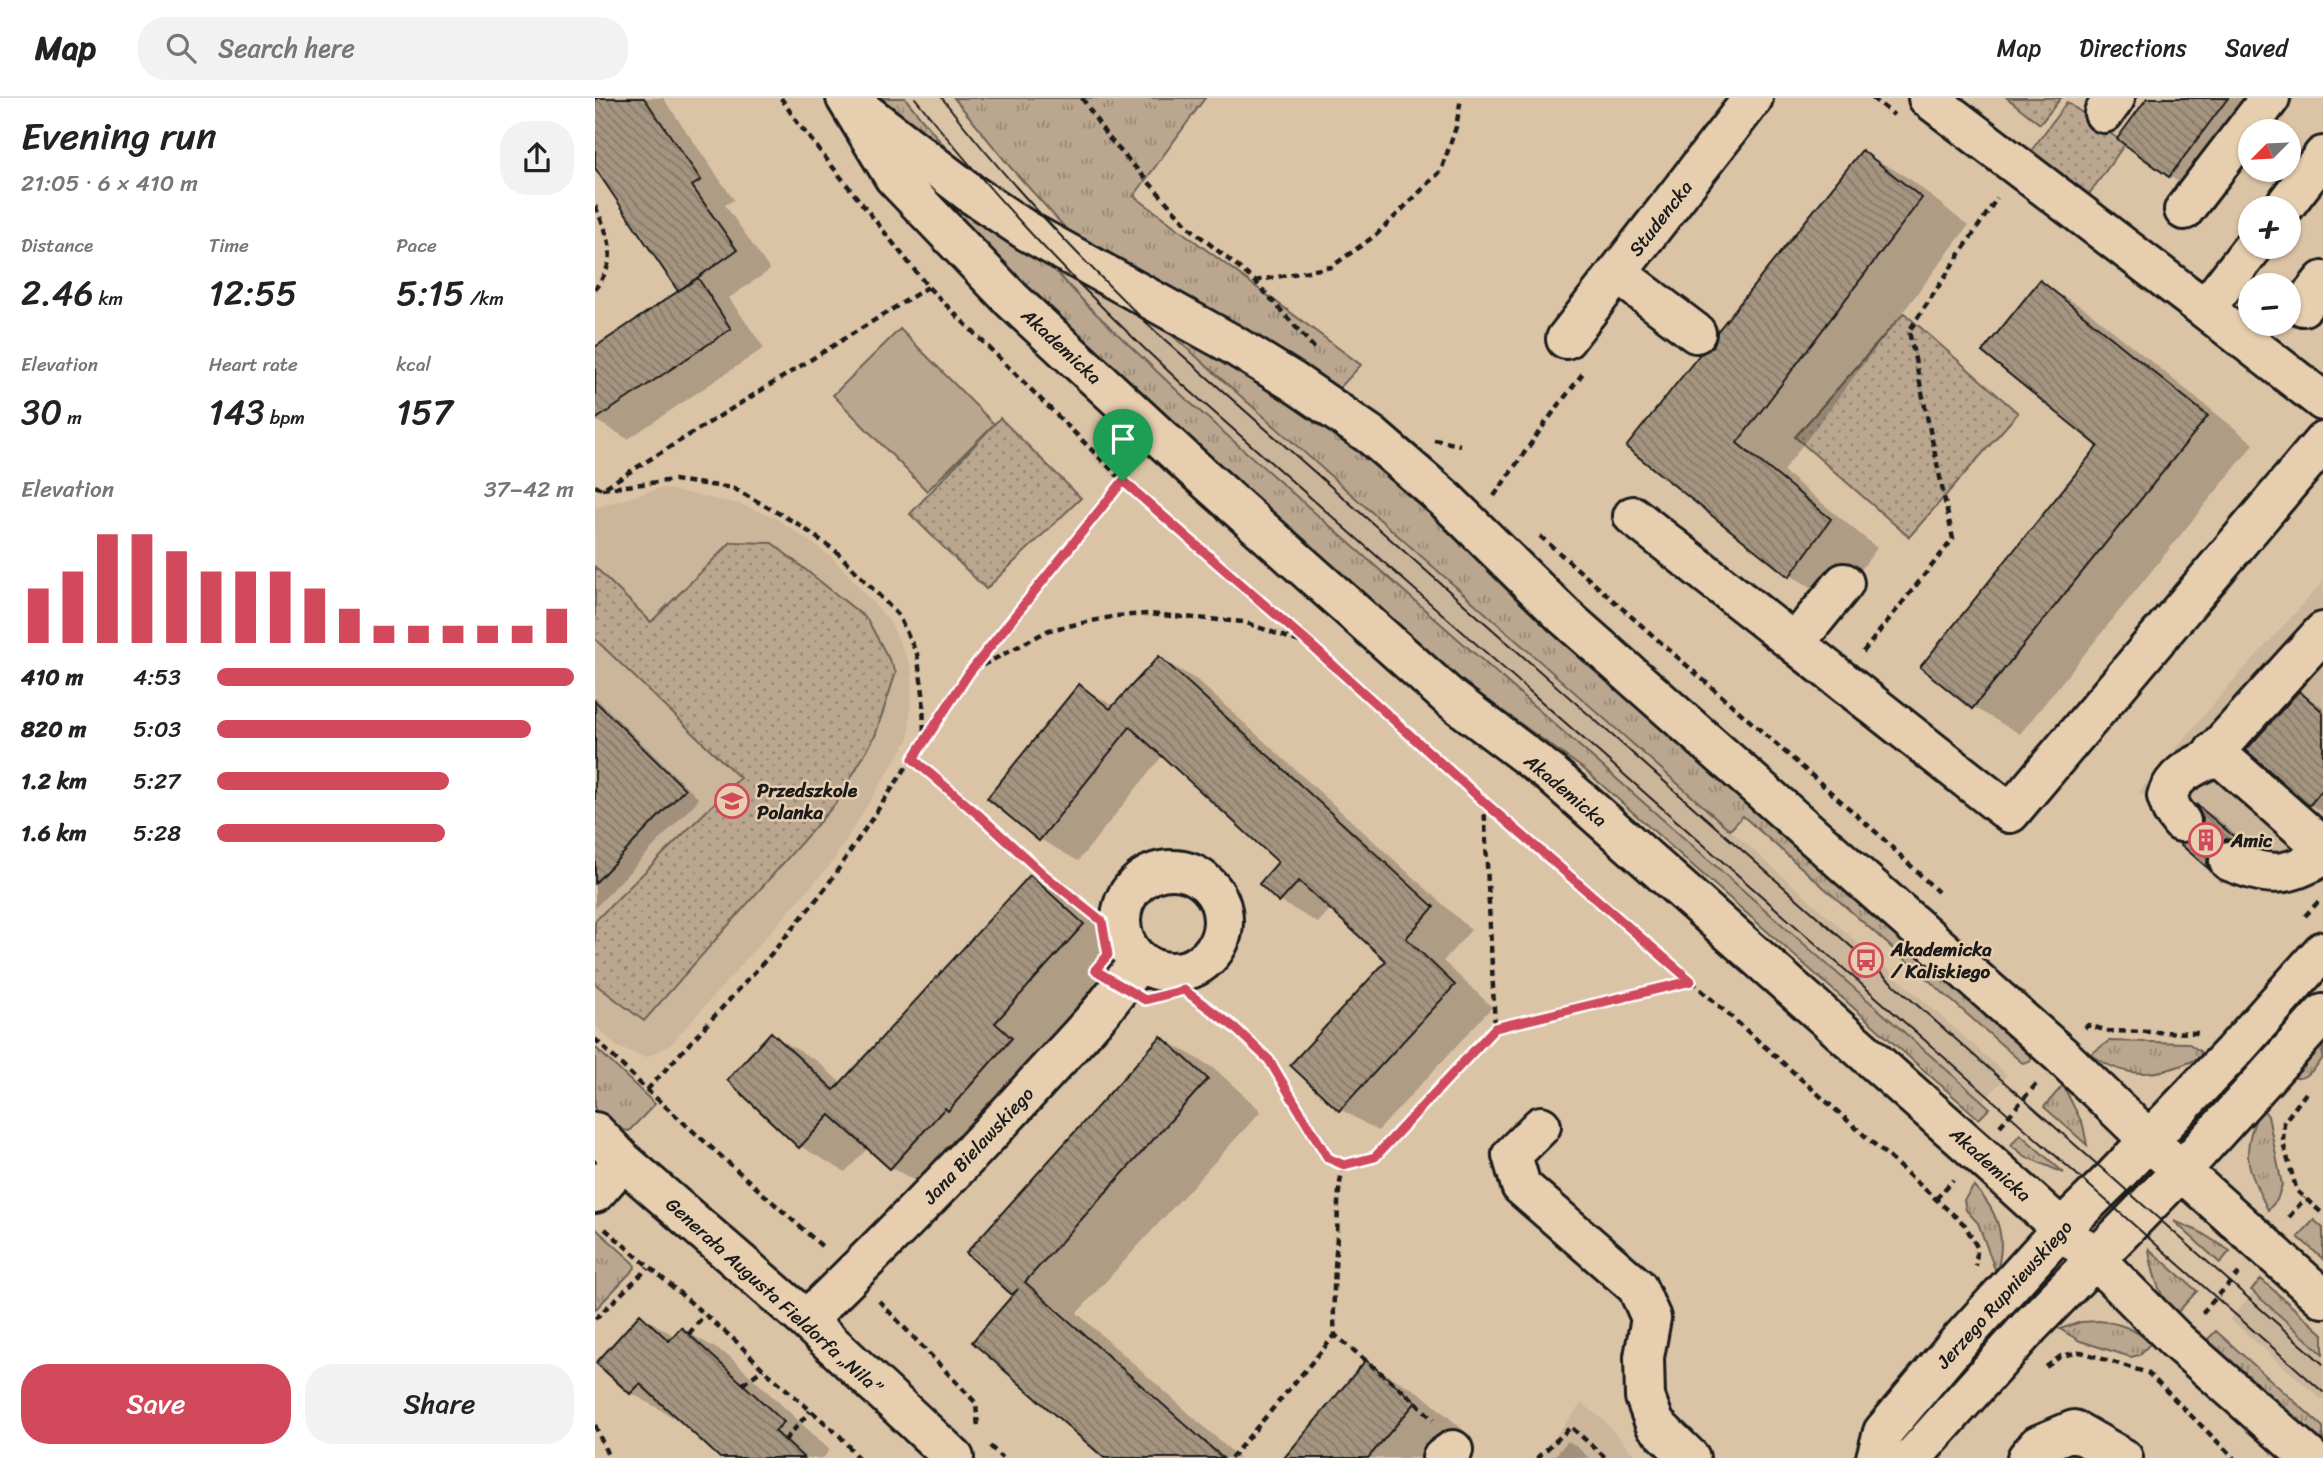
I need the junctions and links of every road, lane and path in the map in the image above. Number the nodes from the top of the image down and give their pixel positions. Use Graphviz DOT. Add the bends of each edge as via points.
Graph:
graph roads {
  1 [pos="781,98"];
  2 [pos="1082,98"];
  3 [pos="1461,98"];
  4 [pos="1753,98"];
  5 [pos="1928,98"];
  6 [pos="2270,98"];
  7 [pos="846,99"];
  8 [pos="2323,156"];
  9 [pos="1999,195"];
  10 [pos="2292,196"];
  11 [pos="595,206"];
  12 [pos="2184,209"];
  13 [pos="2244,259"];
  14 [pos="1617,273"];
  15 [pos="1255,281"];
  16 [pos="928,288"];
  17 [pos="595,289"];
  18 [pos="2205,309"];
  19 [pos="1696,333"];
  20 [pos="1566,339"];
  21 [pos="1322,357"];
  22 [pos="2323,401"];
  23 [pos="1546,422"];
  24 [pos="1428,438"];
  25 [pos="2323,442"];
  26 [pos="1460,445"];
  27 [pos="1123,481"];
  28 [pos="595,486"];
  29 [pos="602,489"];
  30 [pos="1504,504"];
  31 [pos="1633,516"];
  32 [pos="1535,531"];
  33 [pos="1844,583"];
  34 [pos="1891,618"];
  35 [pos="2322,637"];
  36 [pos="1795,643"];
  37 [pos="1313,647"];
  38 [pos="969,673"];
  39 [pos="924,741"];
  40 [pos="2214,751"];
  41 [pos="913,759"];
  42 [pos="1484,802"];
  43 [pos="2181,822"];
  44 [pos="2323,847"];
  45 [pos="2323,856"];
  46 [pos="2229,861"];
  47 [pos="1945,898"];
  48 [pos="2323,951"];
  49 [pos="1122,964"];
  50 [pos="1691,981"];
  51 [pos="2323,1014"];
  52 [pos="2077,1016"];
  53 [pos="2088,1025"];
  54 [pos="1495,1028"];
  55 [pos="2208,1030"];
  56 [pos="2081,1033"];
  57 [pos="595,1039"];
  58 [pos="647,1090"];
  59 [pos="2028,1094"];
  60 [pos="2294,1107"];
  61 [pos="2005,1121"];
  62 [pos="1541,1126"];
  63 [pos="595,1132"];
  64 [pos="2149,1141"];
  65 [pos="623,1161"];
  66 [pos="1344,1165"];
  67 [pos="2181,1171"];
  68 [pos="1959,1173"];
  69 [pos="2305,1198"];
  70 [pos="1936,1199"];
  71 [pos="599,1211"];
  72 [pos="2323,1214"];
  73 [pos="2282,1225"];
  74 [pos="2062,1228"];
  75 [pos="2097,1259"];
  76 [pos="648,1268"];
  77 [pos="1976,1269"];
  78 [pos="853,1274"];
  79 [pos="2235,1277"];
  80 [pos="2323,1298"];
  81 [pos="2211,1304"];
  82 [pos="704,1315"];
  83 [pos="595,1319"];
  84 [pos="806,1320"];
  85 [pos="689,1334"];
  86 [pos="1335,1335"];
  87 [pos="763,1369"];
  88 [pos="2041,1372"];
  89 [pos="743,1384"];
  90 [pos="810,1411"];
  91 [pos="595,1425"];
  92 [pos="785,1440"];
  93 [pos="973,1446"];
  94 [pos="1448,1454"];
  95 [pos="609,1458"];
  96 [pos="857,1458"];
  97 [pos="1002,1458"];
  98 [pos="1231,1458"];
  99 [pos="1537,1458"];
  100 [pos="1606,1458"];
  101 [pos="1690,1458"];
  102 [pos="1876,1458"];
  103 [pos="1912,1458"];
  104 [pos="2027,1458"];
  105 [pos="2123,1458"];
  106 [pos="2234,1458"];
  107 [pos="2310,1458"];
  1 -- 16 [label="path"];
  2 -- 15 [label="path" via="1107,136 1190,228"];
  3 -- 15 [label="path" via="1457,127 1441,171 1376,235 1331,267"];
  4 -- 14 [label="street, Studencka"];
  5 -- 18 [label="street"];
  6 -- 12 [label="street"];
  7 -- 64 [label="street, Akademicka" via="1027,231 1230,343 1372,436 1446,500 1563,615 2061,1055"];
  7 -- 74 [label="street, Akademicka" via="894,177 1012,300 1450,697 1551,774"];
  8 -- 10 [label="street"];
  9 -- 34 [label="path" via="1909,331 1953,539"];
  11 -- 17 [label="path" via="612,255"];
  13 -- 18 [label="street"];
  14 -- 19 [label="street"];
  14 -- 20 [label="street, Studencka"];
  15 -- 21 [label="path"];
  16 -- 27 [label="path"];
  16 -- 29 [label="path"];
  18 -- 22 [label="street"];
  23 -- 30 [label="path" via="1494,495"];
  24 -- 26 [label="path"];
  25 -- 36 [label="street" via="2010,813"];
  27 -- 37 [label="path"];
  27 -- 38 [label="path"];
  28 -- 29 [label="path"];
  29 -- 39 [label="path" via="674,480 733,488 837,552 898,615 917,654"];
  31 -- 36 [label="street"];
  32 -- 47 [label="path"];
  33 -- 36 [label="street"];
  35 -- 40 [label="street"];
  37 -- 38 [label="path" via="1244,622 1116,616 1049,630"];
  37 -- 42 [label="path"];
  38 -- 39 [label="path"];
  39 -- 41 [label="path"];
  40 -- 43 [label="street" via="2172,783 2167,796"];
  40 -- 44 [label="street"];
  41 -- 49 [label="path" via="1102,921"];
  41 -- 58 [label="path" via="816,900"];
  42 -- 50 [label="path"];
  42 -- 54 [label="path"];
  45 -- 46 [label="street" via="2275,874"];
  48 -- 64 [label="street, Jerzego Rupniewskiego"];
  49 -- 66 [label="path" via="1145,1000 1184,990 1234,1027 1269,1060 1328,1158"];
  49 -- 78 [label="street, Jana Bielawskiego" via="1089,1027 985,1141"];
  50 -- 54 [label="path"];
  50 -- 70 [label="path"];
  51 -- 67 [label="street"];
  52 -- 53 [label="path"];
  53 -- 55 [label="path" via="2108,1031"];
  53 -- 56 [label="path"];
  54 -- 66 [label="path" via="1375,1157"];
  57 -- 58 [label="path"];
  58 -- 78 [label="path"];
  59 -- 61 [label="path"];
  60 -- 69 [label="path" via="2284,1122 2283,1143 2294,1185"];
  62 -- 101 [label="street" via="1511,1155 1521,1186 1637,1287 1651,1318 1644,1357 1645,1397 1655,1424"];
  63 -- 65 [label="street, Generała Augusta Fieldorfa „Nila”"];
  64 -- 67 [label="street, Akademicka"];
  64 -- 74 [label="street, Jerzego Rupniewskiego"];
  65 -- 71 [label="street"];
  65 -- 84 [label="street, Generała Augusta Fieldorfa „Nila”"];
  66 -- 86 [label="path" via="1338,1208"];
  67 -- 75 [label="street"];
  67 -- 80 [label="street, Akademicka"];
  68 -- 70 [label="path"];
  69 -- 72 [label="path"];
  69 -- 73 [label="path"];
  70 -- 77 [label="path" via="1970,1233 1977,1247"];
  71 -- 76 [label="path"];
  74 -- 75 [label="street, Akademicka"];
  74 -- 102 [label="street, Jerzego Rupniewskiego" via="1883,1432"];
  75 -- 103 [label="street" via="2029,1327"];
  75 -- 107 [label="street, Akademicka" via="2177,1341"];
  76 -- 82 [label="path"];
  76 -- 83 [label="path"];
  78 -- 84 [label="street, Jana Bielawskiego"];
  78 -- 93 [label="path" via="976,1403"];
  79 -- 81 [label="path"];
  82 -- 85 [label="path"];
  82 -- 87 [label="path"];
  84 -- 93 [label="street, Generała Augusta Fieldorfa „Nila”"];
  86 -- 94 [label="path" via="1416,1402 1440,1428"];
  86 -- 98 [label="path"];
  87 -- 89 [label="path"];
  87 -- 90 [label="path"];
  88 -- 106 [label="path" via="2061,1356 2081,1352 2148,1373"];
  90 -- 92 [label="path"];
  90 -- 96 [label="path" via="840,1436"];
  91 -- 95 [label="path"];
  93 -- 97 [label="path"];
  99 -- 100 [label="path" via="1571,1427"];
  104 -- 105 [label="street" via="2038,1445 2074,1430"];
}
